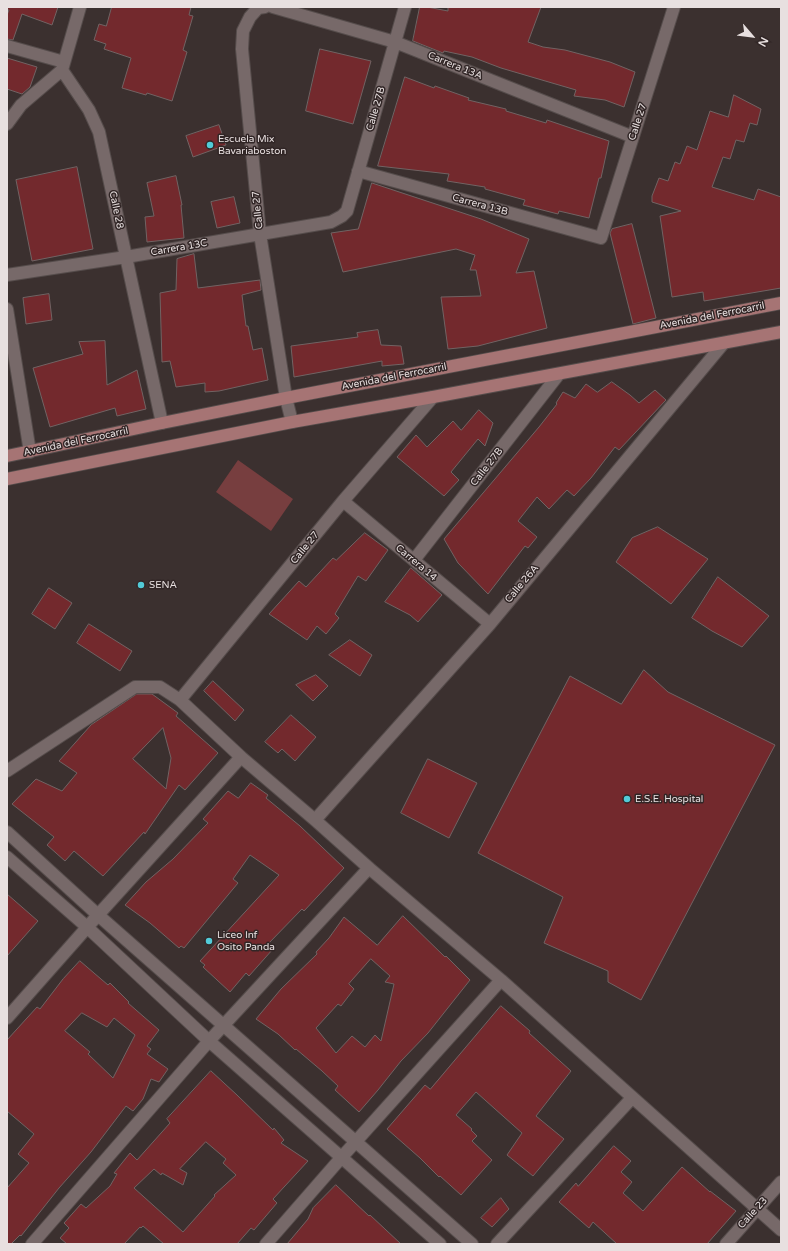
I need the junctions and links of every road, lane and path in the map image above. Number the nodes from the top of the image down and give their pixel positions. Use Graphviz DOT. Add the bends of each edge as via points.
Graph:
graph roads {
  1 [pos="80,7"];
  2 [pos="265,7"];
  3 [pos="273,7"];
  4 [pos="405,7"];
  5 [pos="674,7"];
  6 [pos="395,42"];
  7 [pos="7,46"];
  8 [pos="63,66"];
  9 [pos="7,124"];
  10 [pos="633,137"];
  11 [pos="358,171"];
  12 [pos="346,211"];
  13 [pos="260,234"];
  14 [pos="602,238"];
  15 [pos="126,257"];
  16 [pos="7,275"];
  17 [pos="781,303"];
  18 [pos="7,309"];
  19 [pos="781,332"];
  20 [pos="723,344"];
  21 [pos="560,374"];
  22 [pos="433,397"];
  23 [pos="286,398"];
  24 [pos="292,422"];
  25 [pos="162,423"];
  26 [pos="30,452"];
  27 [pos="7,456"];
  28 [pos="7,479"];
  29 [pos="343,501"];
  30 [pos="414,560"];
  31 [pos="490,624"];
  32 [pos="180,700"];
  33 [pos="241,757"];
  34 [pos="7,771"];
  35 [pos="315,820"];
  36 [pos="7,832"];
  37 [pos="7,857"];
  38 [pos="369,868"];
  39 [pos="98,915"];
  40 [pos="87,927"];
  41 [pos="501,980"];
  42 [pos="7,1018"];
  43 [pos="224,1026"];
  44 [pos="209,1041"];
  45 [pos="632,1098"];
  46 [pos="355,1142"];
  47 [pos="341,1158"];
  48 [pos="781,1182"];
  49 [pos="757,1209"];
  50 [pos="781,1230"];
  51 [pos="32,1244"];
  52 [pos="266,1244"];
  53 [pos="440,1244"];
  54 [pos="472,1244"];
  55 [pos="497,1244"];
  56 [pos="726,1244"];
  1 -- 8 [label="street"];
  2 -- 13 [label="street, Calle 27" via="258,8 250,18 243,31 242,49"];
  3 -- 6 [label="street, Carrera 13A"];
  4 -- 6 [label="street, Calle 27B"];
  5 -- 10 [label="street, Calle 27"];
  6 -- 10 [label="street, Carrera 13A"];
  6 -- 11 [label="street, Calle 27B"];
  7 -- 8 [label="street"];
  8 -- 9 [label="street" via="21,105"];
  8 -- 15 [label="street, Calle 28" via="99,132"];
  10 -- 14 [label="street, Calle 27"];
  11 -- 12 [label="street, Calle 27B"];
  11 -- 14 [label="street, Carrera 13B"];
  12 -- 13 [label="street, Carrera 13C" via="331,222"];
  13 -- 15 [label="street, Carrera 13C"];
  13 -- 23 [label="street, Calle 27"];
  15 -- 16 [label="street, Carrera 13C"];
  15 -- 25 [label="street, Calle 28"];
  17 -- 23 [label="main road, Avenida del Ferrocarril"];
  18 -- 26 [label="street"];
  19 -- 20 [label="main road"];
  20 -- 21 [label="main road"];
  20 -- 31 [label="street, Calle 26A"];
  21 -- 22 [label="main road"];
  21 -- 30 [label="street, Calle 27B"];
  22 -- 24 [label="main road"];
  22 -- 29 [label="street, Calle 27"];
  23 -- 24 [label="street, Calle 27"];
  23 -- 25 [label="main road, Avenida del Ferrocarril"];
  24 -- 28 [label="main road"];
  25 -- 26 [label="main road, Avenida del Ferrocarril"];
  26 -- 27 [label="main road, Avenida del Ferrocarril"];
  29 -- 30 [label="street, Carrera 14"];
  29 -- 32 [label="street, Calle 27"];
  30 -- 31 [label="street, Carrera 14"];
  31 -- 35 [label="street, Calle 26A"];
  32 -- 33 [label="street"];
  32 -- 34 [label="street" via="160,687 135,687"];
  33 -- 35 [label="street"];
  33 -- 39 [label="street"];
  35 -- 38 [label="street"];
  36 -- 39 [label="street"];
  37 -- 40 [label="street"];
  38 -- 41 [label="street"];
  38 -- 43 [label="street"];
  39 -- 40 [label="street"];
  39 -- 43 [label="street"];
  40 -- 42 [label="street"];
  40 -- 44 [label="street"];
  41 -- 45 [label="street"];
  41 -- 46 [label="street"];
  43 -- 44 [label="street"];
  43 -- 46 [label="street"];
  44 -- 47 [label="street"];
  44 -- 51 [label="street"];
  45 -- 49 [label="street"];
  45 -- 55 [label="street"];
  46 -- 47 [label="street"];
  46 -- 54 [label="street"];
  47 -- 52 [label="street"];
  47 -- 53 [label="street"];
  48 -- 49 [label="street, Calle 23"];
  49 -- 50 [label="street"];
  49 -- 56 [label="street, Calle 23"];
}
